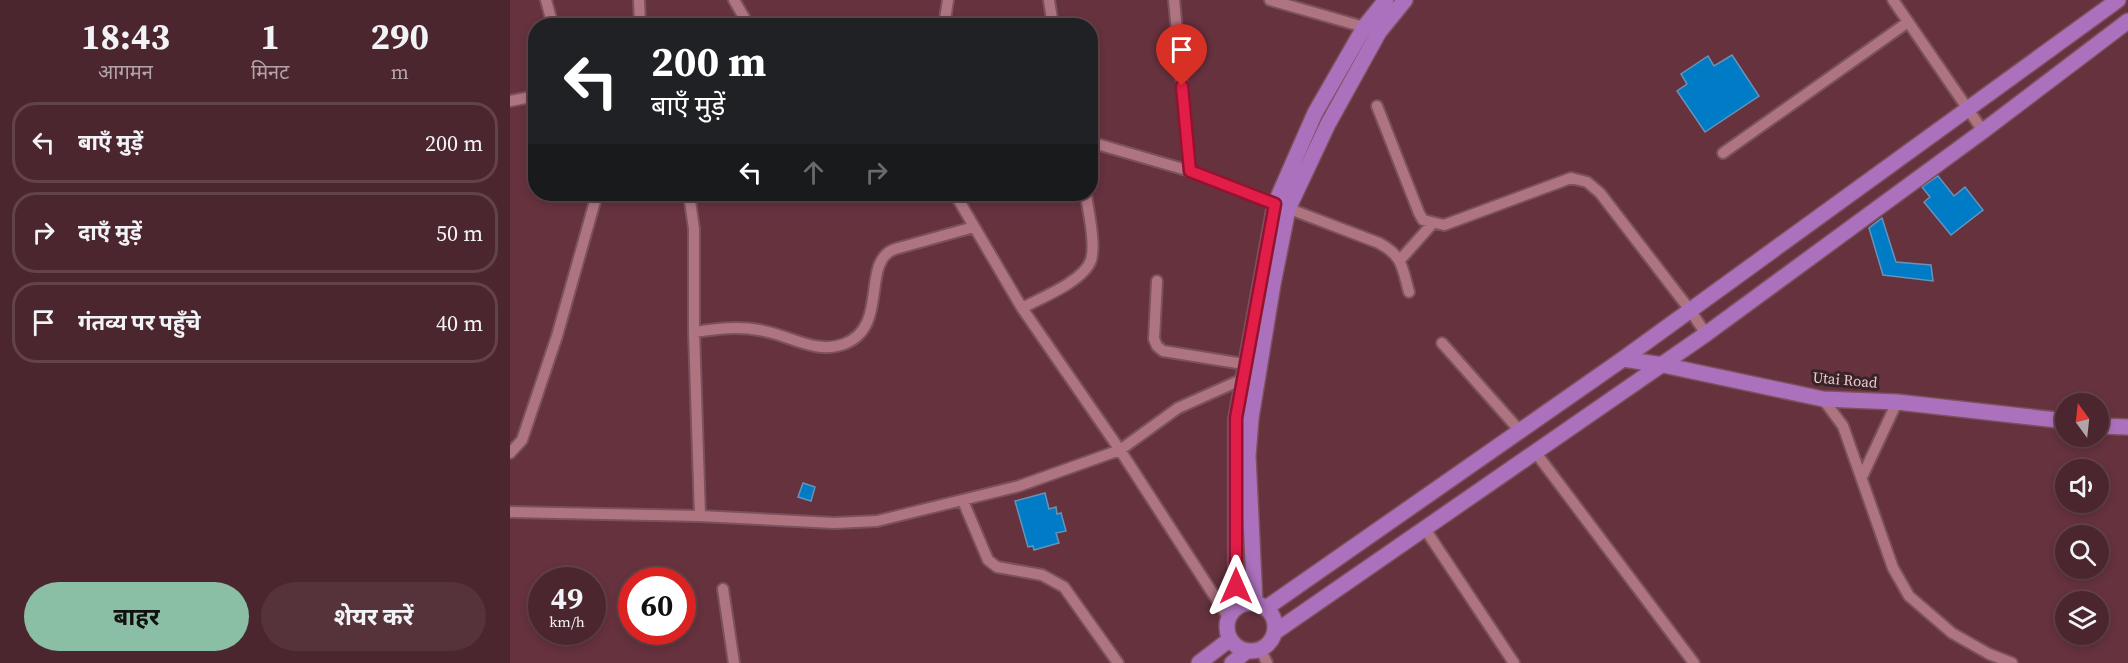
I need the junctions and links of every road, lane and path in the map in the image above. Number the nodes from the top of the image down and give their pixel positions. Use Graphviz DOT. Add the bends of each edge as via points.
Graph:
graph roads {
  1 [pos="546,0"];
  2 [pos="639,0"];
  3 [pos="734,0"];
  4 [pos="948,0"];
  5 [pos="1049,0"];
  6 [pos="1174,0"];
  7 [pos="1270,0"];
  8 [pos="1386,0"];
  9 [pos="1405,0"];
  10 [pos="1893,0"];
  11 [pos="2118,0"];
  12 [pos="551,18"];
  13 [pos="640,18"];
  14 [pos="744,18"];
  15 [pos="945,18"];
  16 [pos="1052,18"];
  17 [pos="2128,21"];
  18 [pos="1908,22"];
  19 [pos="1372,29"];
  20 [pos="528,98"];
  21 [pos="510,101"];
  22 [pos="1377,106"];
  23 [pos="1967,110"];
  24 [pos="1983,131"];
  25 [pos="1098,144"];
  26 [pos="1723,153"];
  27 [pos="1190,171"];
  28 [pos="595,201"];
  29 [pos="690,201"];
  30 [pos="959,201"];
  31 [pos="1087,201"];
  32 [pos="1281,207"];
  33 [pos="1433,223"];
  34 [pos="974,227"];
  35 [pos="1400,260"];
  36 [pos="1157,281"];
  37 [pos="1408,292"];
  38 [pos="1022,308"];
  39 [pos="1690,310"];
  40 [pos="694,332"];
  41 [pos="1706,334"];
  42 [pos="1442,343"];
  43 [pos="1623,359"];
  44 [pos="1663,365"];
  45 [pos="1250,370"];
  46 [pos="1823,399"];
  47 [pos="1897,402"];
  48 [pos="2055,421"];
  49 [pos="2109,426"];
  50 [pos="2128,427"];
  51 [pos="1520,431"];
  52 [pos="1120,450"];
  53 [pos="510,453"];
  54 [pos="1536,453"];
  55 [pos="1862,477"];
  56 [pos="963,501"];
  57 [pos="510,512"];
  58 [pos="700,516"];
  59 [pos="1425,529"];
  60 [pos="723,589"];
  61 [pos="1261,606"];
  62 [pos="1232,612"];
  63 [pos="1275,632"];
  64 [pos="1229,640"];
  65 [pos="1258,655"];
  66 [pos="734,663"];
  67 [pos="1118,663"];
  68 [pos="1199,663"];
  69 [pos="1232,663"];
  70 [pos="1514,663"];
  71 [pos="1694,663"];
  72 [pos="2012,663"];
  1 -- 12 [label="street"];
  2 -- 13 [label="street"];
  3 -- 14 [label="street"];
  4 -- 15 [label="street"];
  5 -- 16 [label="street"];
  6 -- 27 [label="street"];
  7 -- 19 [label="street"];
  8 -- 19 [label="main road"];
  9 -- 19 [label="main road"];
  10 -- 18 [label="street"];
  11 -- 23 [label="main road"];
  17 -- 24 [label="main road"];
  18 -- 23 [label="street"];
  18 -- 26 [label="street"];
  19 -- 32 [label="main road" via="1315,113"];
  20 -- 21 [label="street"];
  22 -- 33 [label="street" via="1419,213"];
  23 -- 24 [label="street"];
  23 -- 39 [label="main road"];
  24 -- 41 [label="main road"];
  25 -- 27 [label="street"];
  27 -- 32 [label="street"];
  28 -- 53 [label="street" via="554,347 522,440"];
  29 -- 40 [label="street" via="694,229"];
  30 -- 34 [label="street"];
  31 -- 38 [label="street" via="1092,248 1086,270"];
  32 -- 35 [label="street" via="1379,243"];
  32 -- 45 [label="main road"];
  33 -- 35 [label="street"];
  33 -- 39 [label="street" via="1444,225 1570,178 1587,182 1600,193"];
  34 -- 38 [label="street"];
  34 -- 40 [label="street" via="884,254 866,327 858,338 844,344 832,348 816,346 746,328"];
  35 -- 37 [label="street"];
  36 -- 45 [label="street" via="1157,346 1163,351"];
  38 -- 52 [label="street"];
  39 -- 41 [label="street"];
  39 -- 43 [label="main road"];
  40 -- 58 [label="street"];
  41 -- 44 [label="main road"];
  42 -- 51 [label="street"];
  43 -- 44 [label="main road, Utai Road"];
  43 -- 51 [label="main road"];
  44 -- 46 [label="main road, Utai Road"];
  44 -- 54 [label="main road"];
  45 -- 52 [label="street" via="1178,408"];
  45 -- 61 [label="main road" via="1248,456"];
  45 -- 62 [label="main road" via="1236,418"];
  46 -- 47 [label="main road, Utai Road"];
  46 -- 55 [label="street" via="1843,426"];
  47 -- 48 [label="main road, Utai Road"];
  47 -- 55 [label="street"];
  49 -- 50 [label="main road"];
  51 -- 61 [label="main road"];
  52 -- 56 [label="street" via="1019,486"];
  52 -- 62 [label="street"];
  54 -- 59 [label="main road"];
  54 -- 71 [label="street"];
  55 -- 72 [label="street" via="1893,568 1909,596 1952,633"];
  56 -- 58 [label="street" via="877,521 823,523"];
  56 -- 67 [label="street" via="988,560 997,567 1042,575 1064,586"];
  57 -- 58 [label="street"];
  59 -- 63 [label="main road"];
  59 -- 70 [label="street"];
  60 -- 66 [label="street"];
  61 -- 62 [label="main road" via="1245,603"];
  61 -- 63 [label="main road" via="1274,619"];
  62 -- 64 [label="main road" via="1226,628"];
  63 -- 65 [label="main road"];
  64 -- 65 [label="main road" via="1237,648"];
  64 -- 68 [label="main road"];
  65 -- 69 [label="main road"];
}
